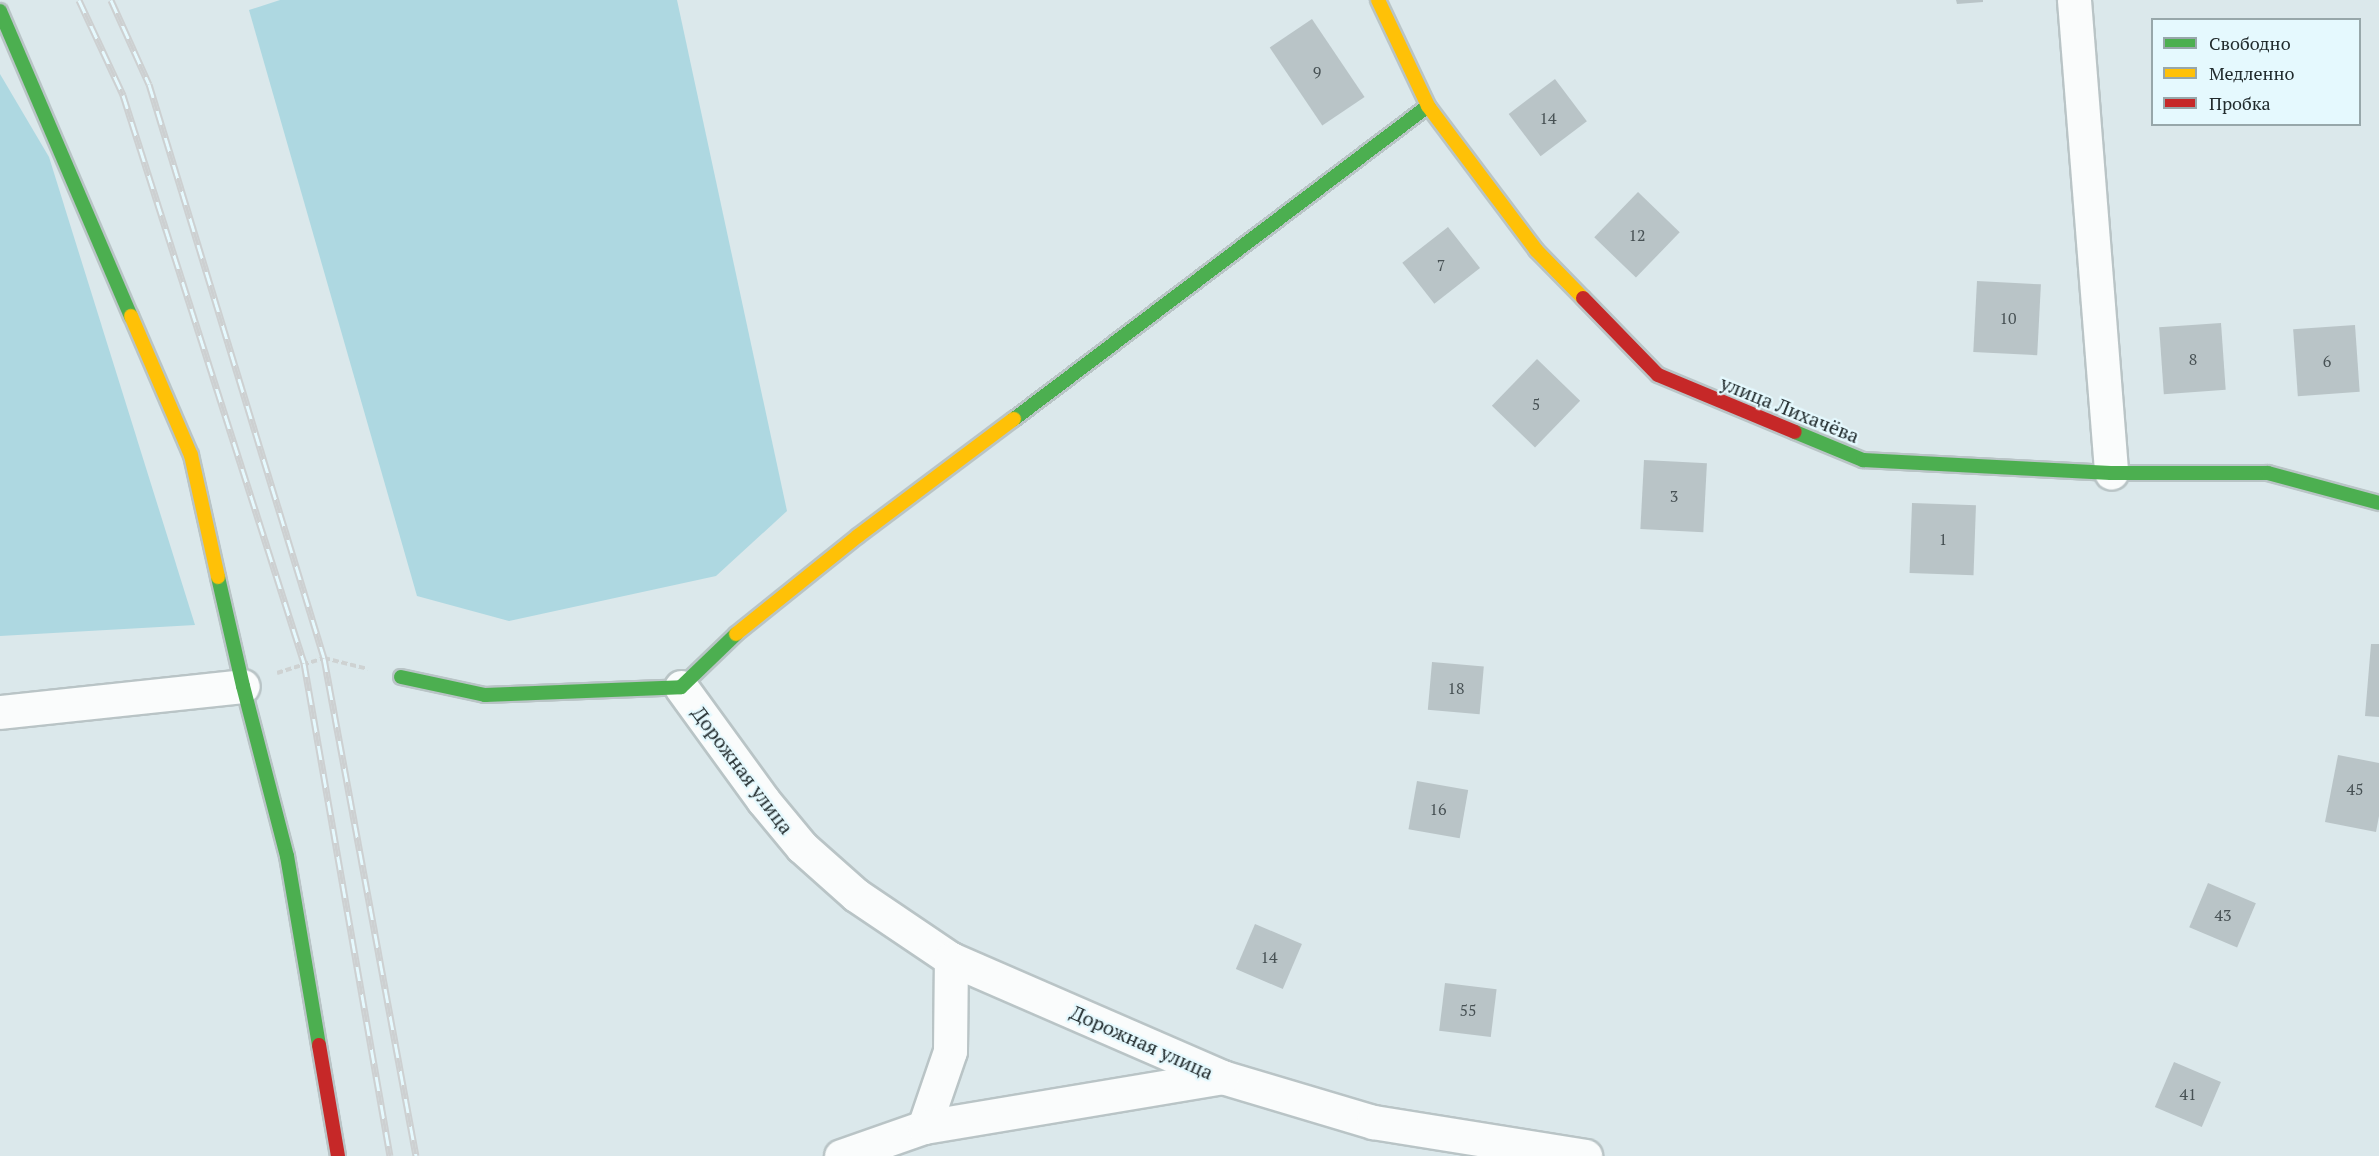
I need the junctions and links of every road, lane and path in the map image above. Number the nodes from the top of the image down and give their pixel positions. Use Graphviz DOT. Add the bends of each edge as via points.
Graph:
graph roads {
  1 [pos="1378,0"];
  2 [pos="2074,0"];
  3 [pos="0,11"];
  4 [pos="1428,106"];
  5 [pos="2111,473"];
  6 [pos="2379,503"];
  7 [pos="401,677"];
  8 [pos="243,686"];
  9 [pos="681,687"];
  10 [pos="0,712"];
  11 [pos="951,959"];
  12 [pos="1222,1077"];
  13 [pos="924,1127"];
  14 [pos="338,1156"];
  15 [pos="841,1156"];
  16 [pos="1585,1156"];
  1 -- 4 [label="street, улица Лихачёва"];
  2 -- 5 [label="street"];
  3 -- 8 [label="street" via="191,455"];
  4 -- 5 [label="street, улица Лихачёва" via="1536,250 1658,375 1863,460"];
  4 -- 9 [label="street" via="822,564 749,621"];
  5 -- 6 [label="street, улица Лихачёва" via="2268,473"];
  7 -- 8 [label="path" via="324,658"];
  7 -- 9 [label="street" via="485,695"];
  8 -- 10 [label="street"];
  8 -- 14 [label="street" via="287,856"];
  9 -- 11 [label="street, Дорожная улица" via="802,847 856,896"];
  11 -- 12 [label="street, Дорожная улица"];
  11 -- 13 [label="street" via="950,1051"];
  12 -- 13 [label="street, Дорожная улица"];
  12 -- 16 [label="street" via="1373,1122"];
  13 -- 15 [label="street, Дорожная улица"];
}
